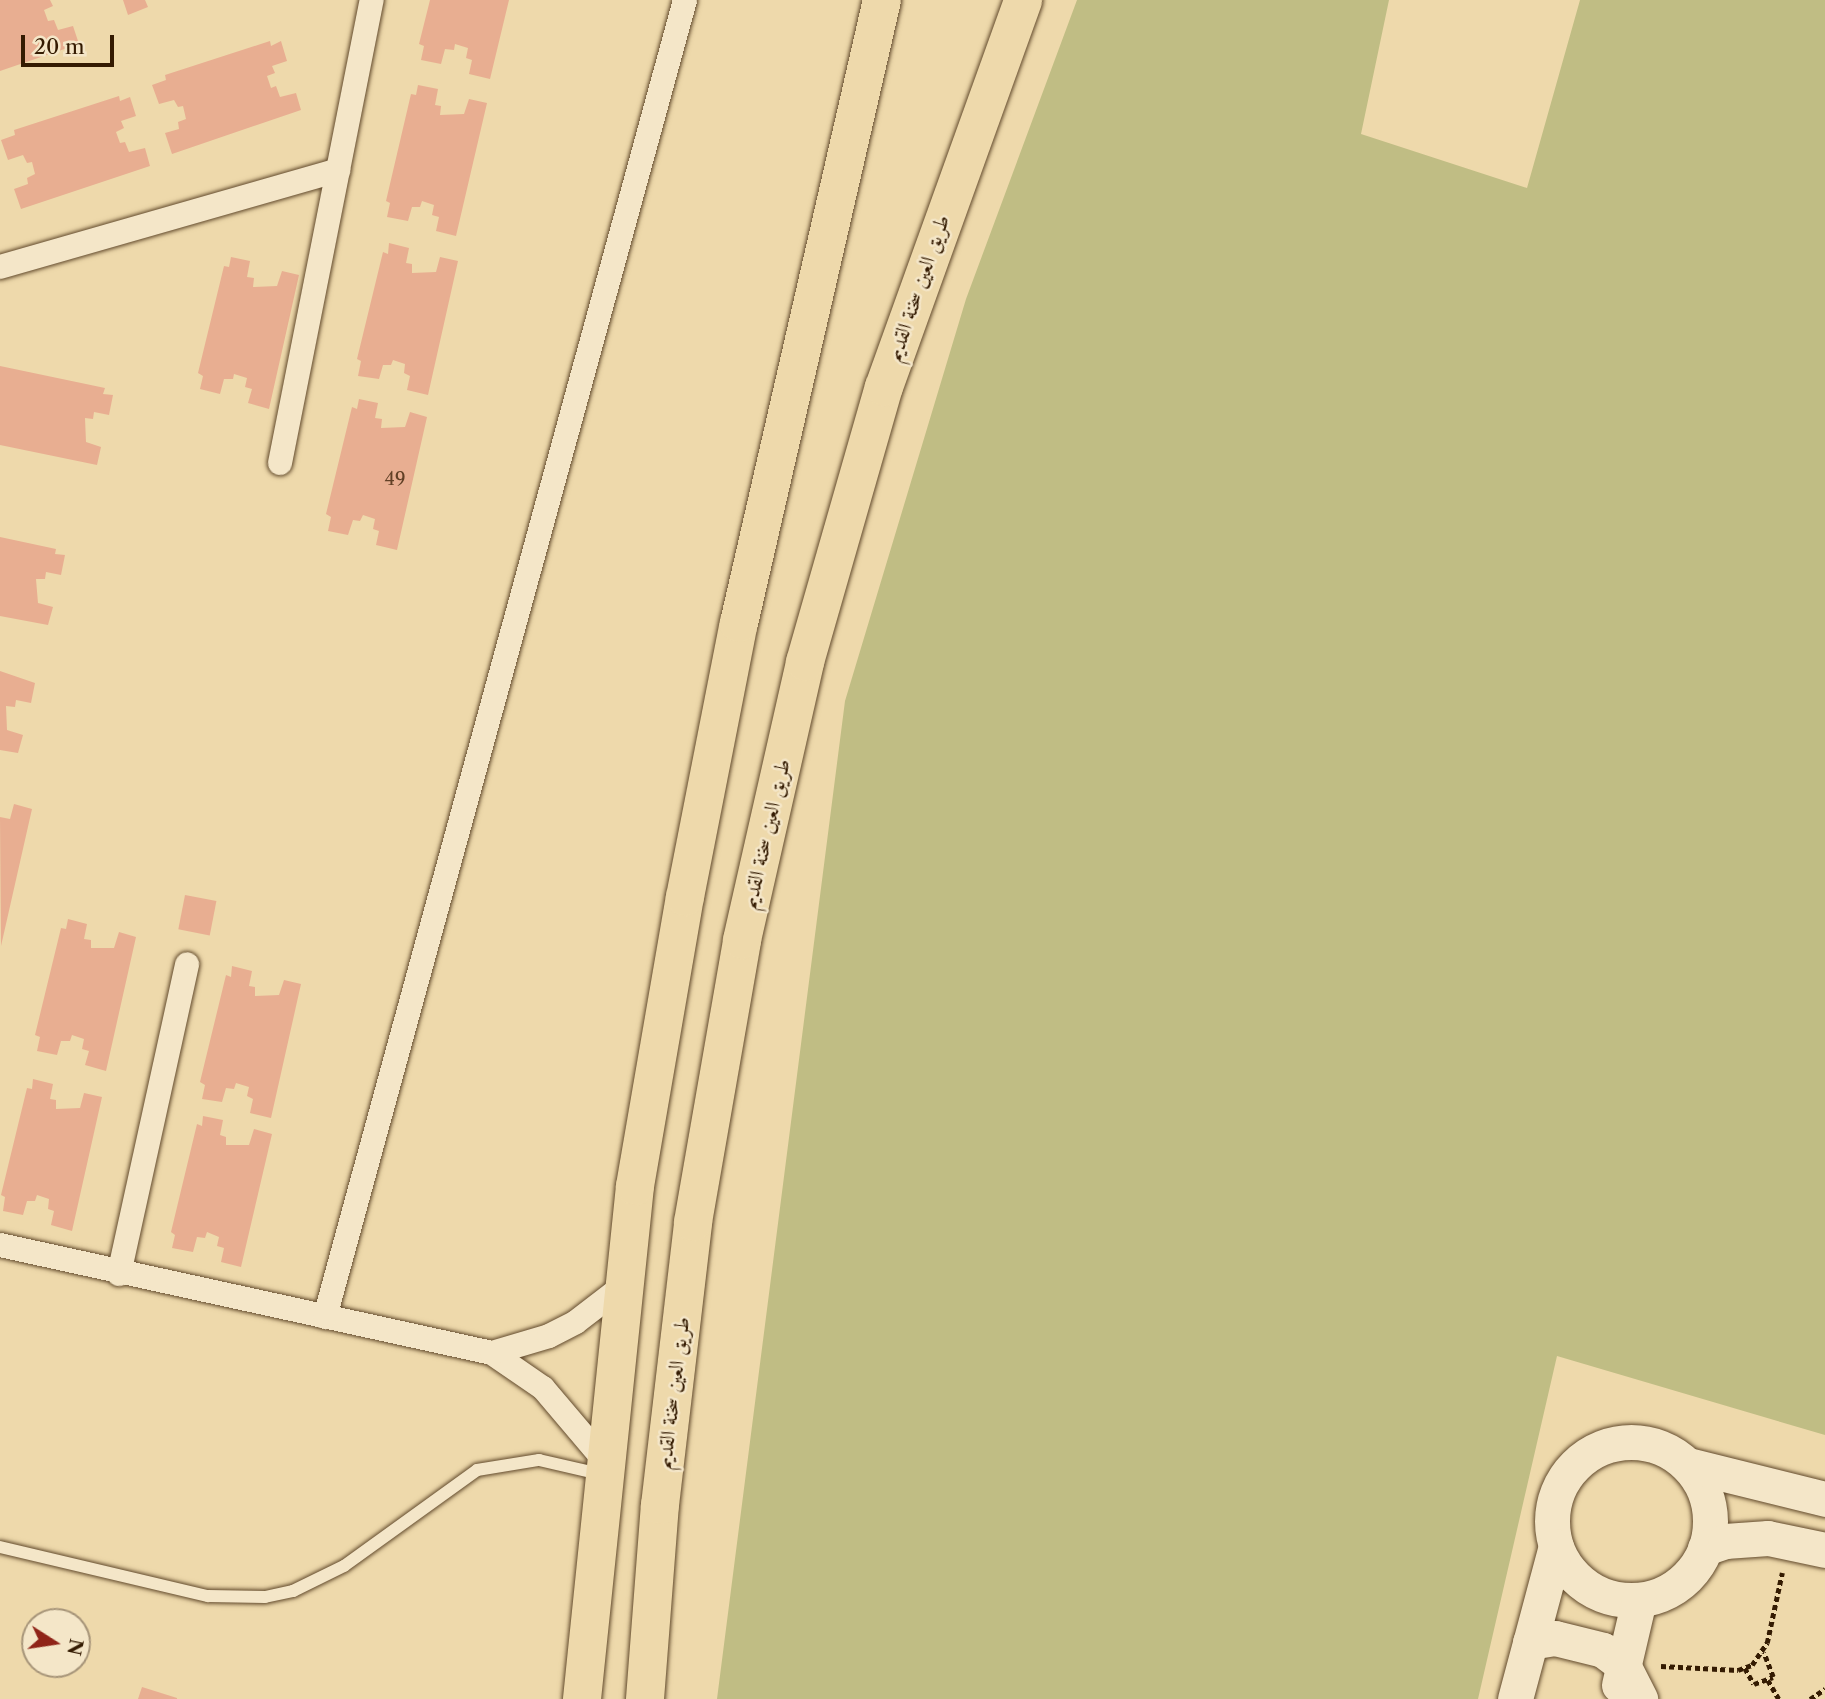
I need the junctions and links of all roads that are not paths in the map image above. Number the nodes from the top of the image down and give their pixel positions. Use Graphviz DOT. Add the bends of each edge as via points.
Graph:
graph roads {
  1 [pos="372,0"];
  2 [pos="685,0"];
  3 [pos="883,0"];
  4 [pos="1023,0"];
  5 [pos="338,170"];
  6 [pos="0,267"];
  7 [pos="280,463"];
  8 [pos="187,964"];
  9 [pos="0,1245"];
  10 [pos="119,1274"];
  11 [pos="623,1286"];
  12 [pos="325,1317"];
  13 [pos="492,1353"];
  14 [pos="1688,1465"];
  15 [pos="605,1468"];
  16 [pos="1825,1499"];
  17 [pos="1556,1546"];
  18 [pos="0,1547"];
  19 [pos="1705,1548"];
  20 [pos="1825,1550"];
  21 [pos="1639,1600"];
  22 [pos="1530,1642"];
  23 [pos="1623,1665"];
  24 [pos="582,1699"];
  25 [pos="645,1699"];
  26 [pos="1515,1699"];
  27 [pos="1615,1699"];
  28 [pos="1640,1699"];
  1 -- 5 [label="street"];
  2 -- 12 [label="street"];
  3 -- 11 [label="main road" via="736,636 685,897 635,1186"];
  4 -- 25 [label="main road, طريق العين سخنة القديم" via="977,117 884,387 805,662 742,940 693,1222 660,1505"];
  5 -- 6 [label="street"];
  5 -- 7 [label="street"];
  8 -- 10 [label="street"];
  9 -- 10 [label="street"];
  10 -- 12 [label="street"];
  11 -- 13 [label="street" via="576,1322 549,1336"];
  11 -- 15 [label="main road"];
  12 -- 13 [label="street"];
  13 -- 15 [label="street" via="543,1388"];
  14 -- 16 [label="main road"];
  14 -- 17 [label="main road" via="1658,1446 1641,1442 1605,1445 1590,1453 1564,1478 1556,1494 1552,1511"];
  14 -- 19 [label="main road" via="1706,1495 1709,1530"];
  15 -- 18 [label="lane" via="539,1460 477,1470 344,1566 293,1591 265,1597 208,1596"];
  15 -- 24 [label="main road"];
  17 -- 21 [label="main road" via="1574,1577 1588,1588"];
  17 -- 22 [label="main road"];
  19 -- 20 [label="main road" via="1747,1538"];
  19 -- 21 [label="main road" via="1697,1564 1672,1589"];
  21 -- 23 [label="main road"];
  22 -- 23 [label="main road" via="1580,1641"];
  22 -- 26 [label="main road"];
  23 -- 27 [label="main road"];
  23 -- 28 [label="main road"];
}
